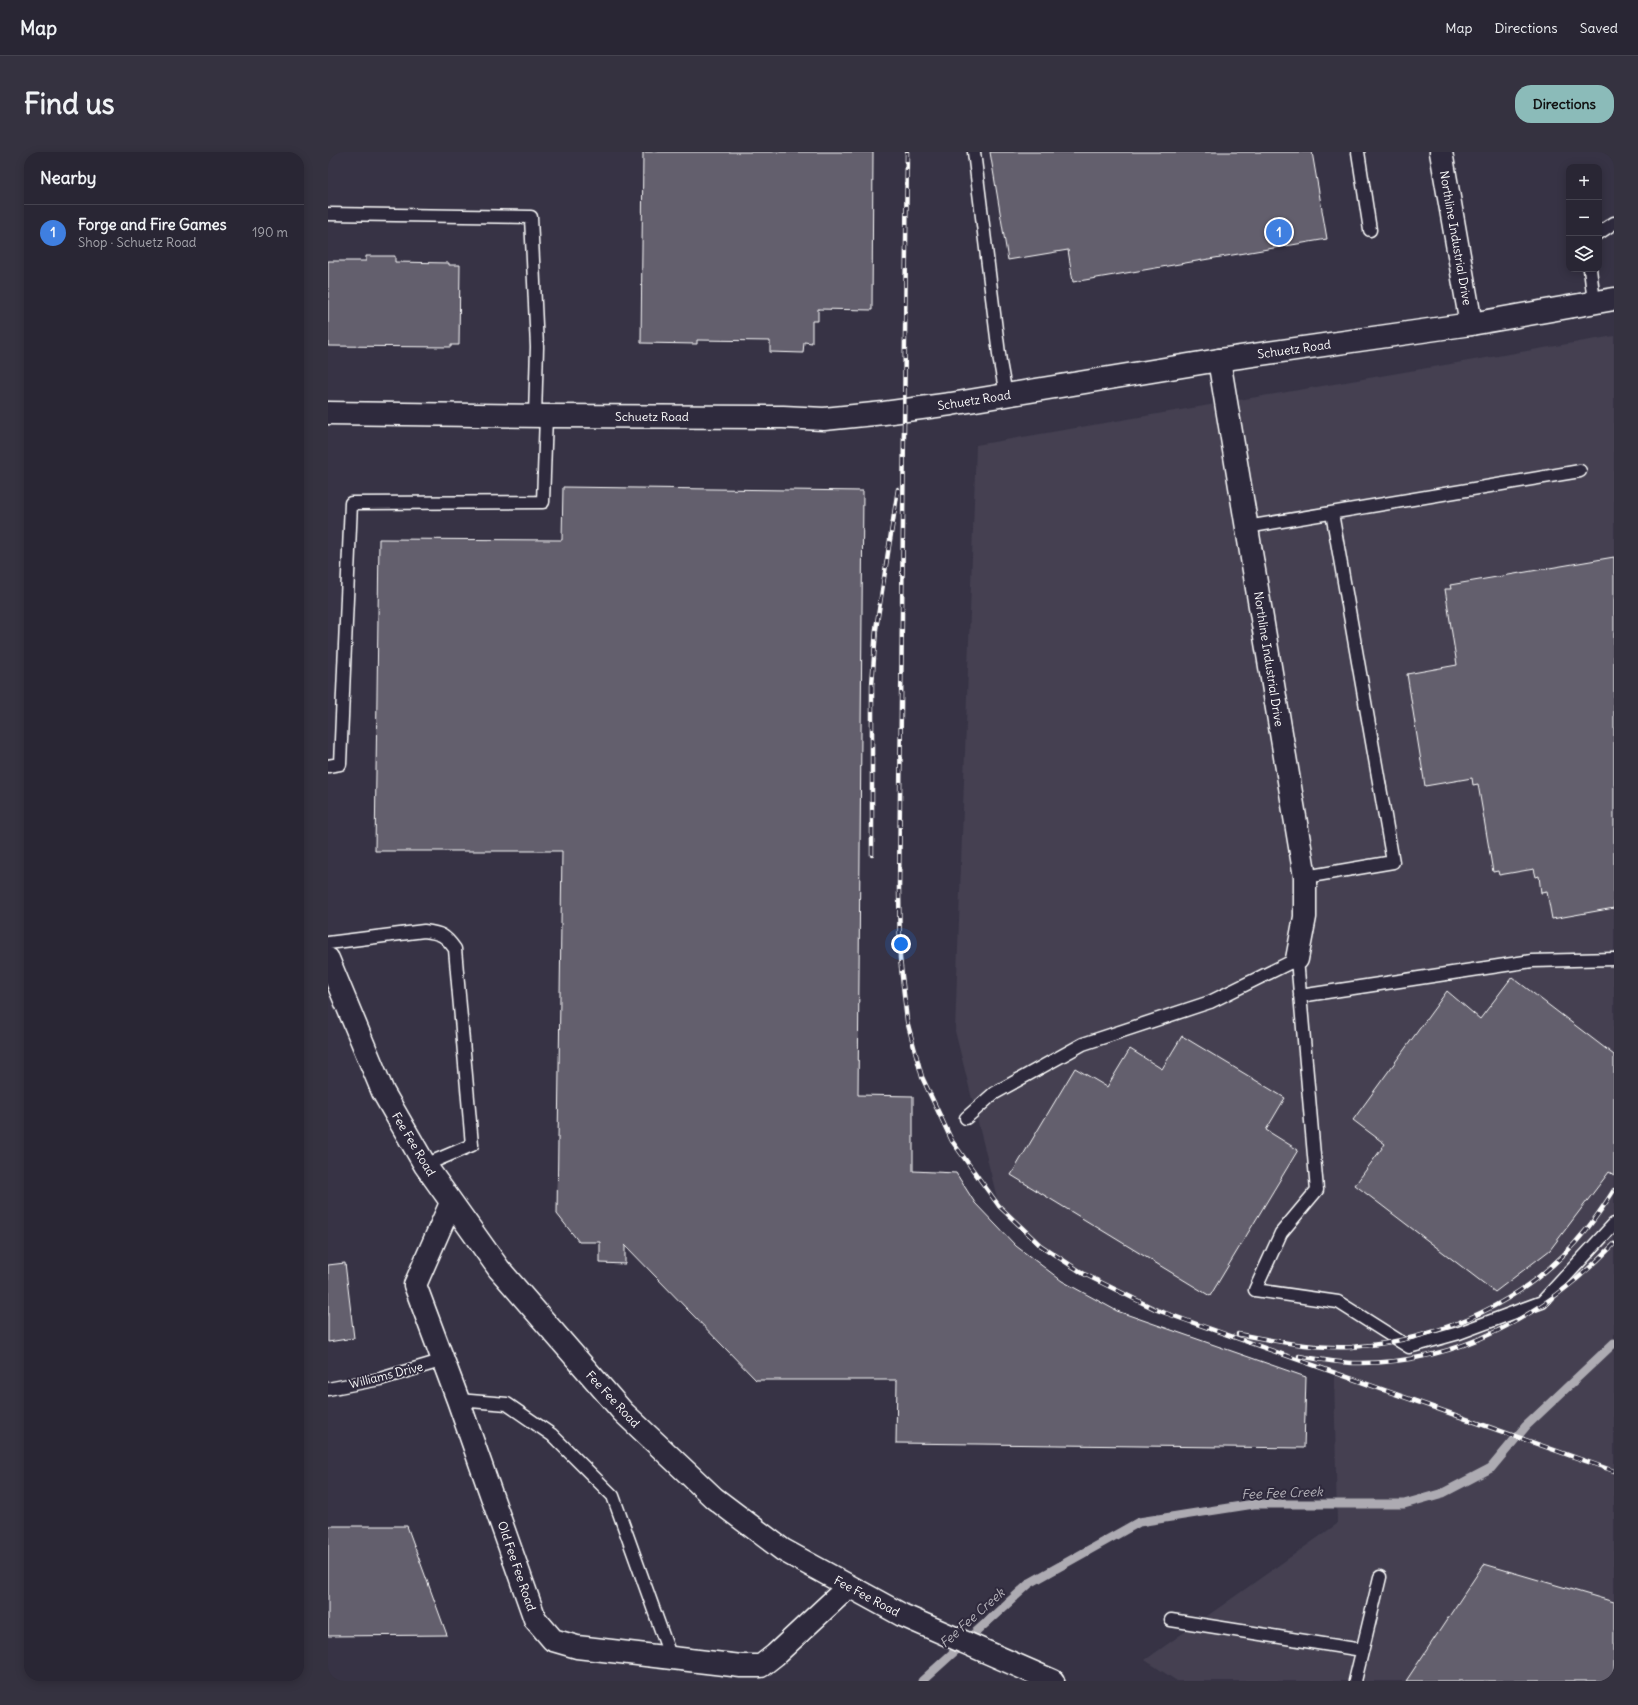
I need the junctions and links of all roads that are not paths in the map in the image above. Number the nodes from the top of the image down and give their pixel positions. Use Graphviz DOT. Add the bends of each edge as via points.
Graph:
graph roads {
  1 [pos="974,152"];
  2 [pos="1358,152"];
  3 [pos="1441,152"];
  4 [pos="328,214"];
  5 [pos="1614,223"];
  6 [pos="1370,230"];
  7 [pos="1602,231"];
  8 [pos="1591,272"];
  9 [pos="1604,300"];
  10 [pos="1471,324"];
  11 [pos="1219,360"];
  12 [pos="1006,395"];
  13 [pos="328,413"];
  14 [pos="541,416"];
  15 [pos="1580,471"];
  16 [pos="1332,513"];
  17 [pos="1247,527"];
  18 [pos="328,766"];
  19 [pos="1305,877"];
  20 [pos="328,943"];
  21 [pos="328,959"];
  22 [pos="1297,959"];
  23 [pos="1614,959"];
  24 [pos="1300,996"];
  25 [pos="966,1118"];
  26 [pos="425,1165"];
  27 [pos="452,1203"];
  28 [pos="1614,1224"];
  29 [pos="444,1360"];
  30 [pos="328,1389"];
  31 [pos="458,1400"];
  32 [pos="1380,1577"];
  33 [pos="848,1587"];
  34 [pos="1171,1620"];
  35 [pos="1362,1650"];
  36 [pos="671,1658"];
  37 [pos="1051,1680"];
  38 [pos="1355,1681"];
  1 -- 12 [label="lane"];
  2 -- 6 [label="lane"];
  3 -- 10 [label="street, Northline Industrial Drive"];
  4 -- 14 [label="lane" via="531,217"];
  5 -- 7 [label="lane"];
  8 -- 9 [label="lane"];
  9 -- 10 [label="street, Schuetz Road"];
  10 -- 11 [label="street, Schuetz Road"];
  11 -- 12 [label="street, Schuetz Road"];
  11 -- 17 [label="street, Northline Industrial Drive"];
  12 -- 14 [label="street, Schuetz Road" via="824,419"];
  13 -- 14 [label="street, Schuetz Road"];
  14 -- 18 [label="lane" via="543,502 351,503 340,764"];
  15 -- 16 [label="lane"];
  16 -- 17 [label="lane"];
  16 -- 19 [label="lane" via="1393,862"];
  17 -- 19 [label="street, Northline Industrial Drive"];
  19 -- 22 [label="street, Northline Industrial Drive" via="1305,917"];
  20 -- 26 [label="lane" via="424,931 438,933 447,938 456,949 472,1146"];
  21 -- 26 [label="street, Fee Fee Road" via="383,1092"];
  22 -- 24 [label="lane"];
  22 -- 25 [label="lane" via="1210,1002 1083,1044 992,1094"];
  23 -- 24 [label="lane" via="1532,960"];
  24 -- 28 [label="lane" via="1317,1190 1281,1233 1255,1290 1338,1302 1409,1347 1459,1333 1542,1302"];
  26 -- 27 [label="street, Fee Fee Road"];
  27 -- 29 [label="street, Old Fee Fee Road" via="415,1285"];
  27 -- 33 [label="street, Fee Fee Road" via="498,1269 623,1412 714,1498 783,1550"];
  29 -- 30 [label="lane, Williams Drive" via="380,1379"];
  29 -- 31 [label="street, Old Fee Fee Road"];
  31 -- 36 [label="lane" via="507,1404 552,1435 613,1496"];
  31 -- 36 [label="street, Old Fee Fee Road" via="535,1619 553,1640 559,1642 577,1647"];
  32 -- 35 [label="lane"];
  33 -- 36 [label="street, Old Fee Fee Road" via="760,1666"];
  33 -- 37 [label="street, Fee Fee Road" via="902,1615"];
  34 -- 35 [label="lane"];
  35 -- 38 [label="lane"];
}
